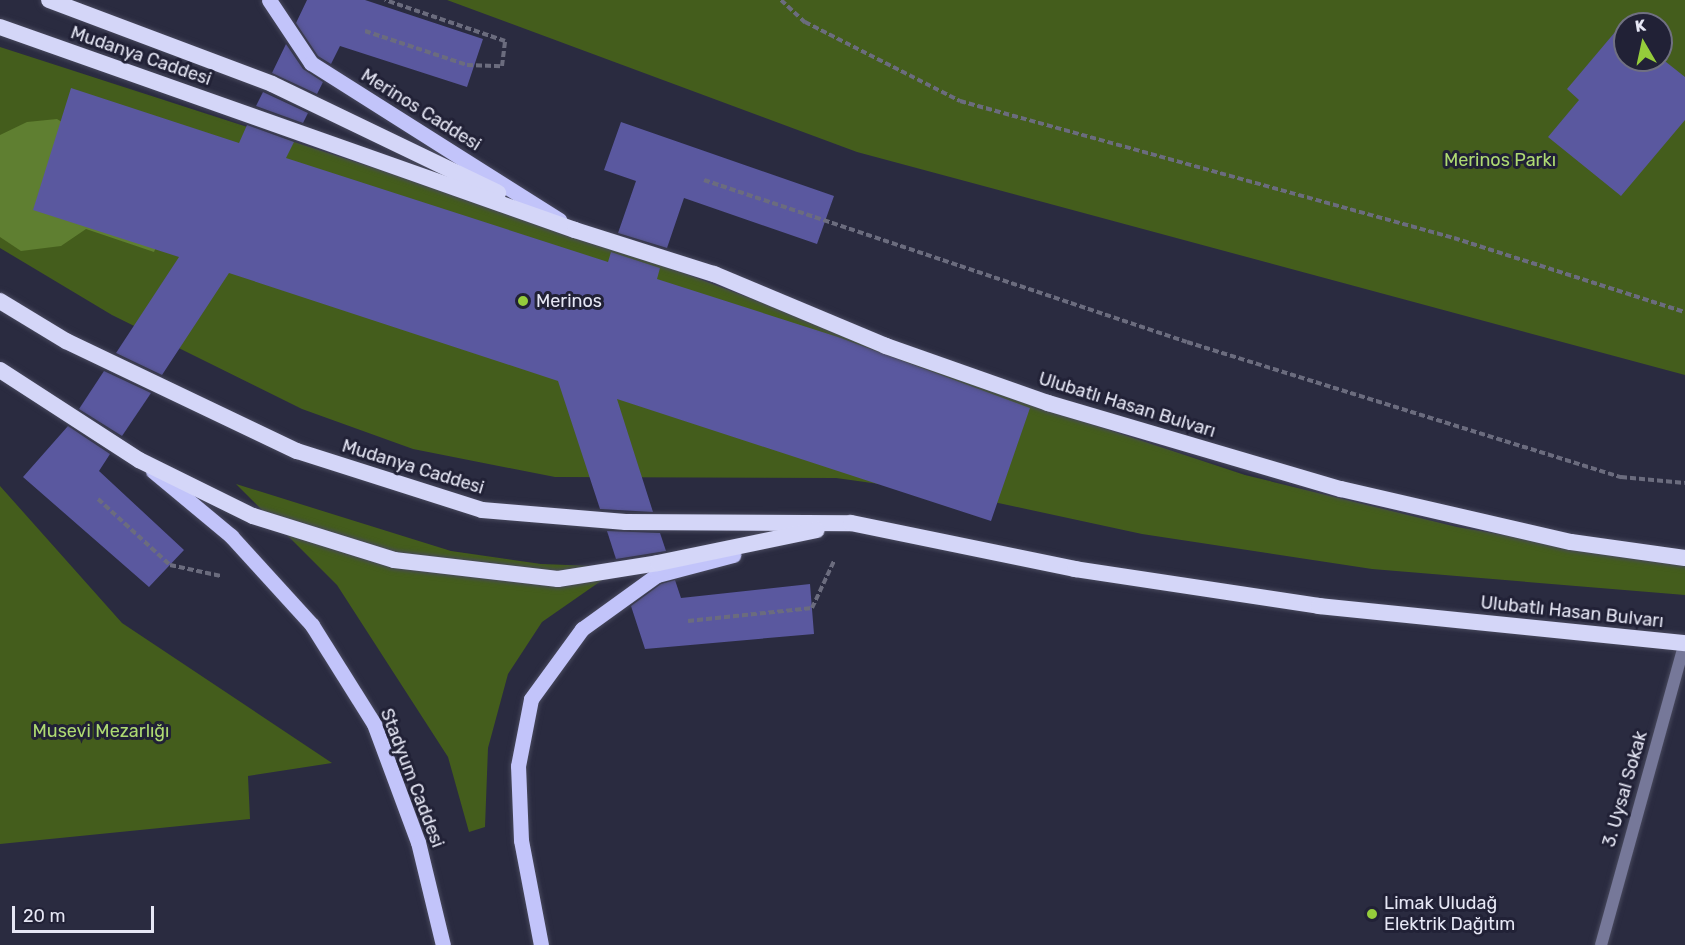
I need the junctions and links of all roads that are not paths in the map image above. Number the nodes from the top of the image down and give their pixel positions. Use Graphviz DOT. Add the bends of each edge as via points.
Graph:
graph roads {
  1 [pos="49,0"];
  2 [pos="268,0"];
  3 [pos="0,27"];
  4 [pos="574,230"];
  5 [pos="0,301"];
  6 [pos="0,370"];
  7 [pos="139,460"];
  8 [pos="852,523"];
  9 [pos="1685,558"];
  10 [pos="1685,643"];
  11 [pos="443,945"];
  12 [pos="541,945"];
  13 [pos="1601,945"];
  1 -- 4 [label="highway" via="272,84"];
  2 -- 4 [label="main road, Merinos Caddesi" via="311,63"];
  3 -- 4 [label="highway, Mudanya Caddesi"];
  4 -- 9 [label="highway, Ulubatlı Hasan Bulvarı" via="714,274 886,346 1060,407 1341,489 1571,542"];
  5 -- 8 [label="highway, Mudanya Caddesi" via="66,341 297,451 482,510 626,522"];
  6 -- 7 [label="highway"];
  7 -- 8 [label="highway" via="253,516 394,560 558,579"];
  7 -- 11 [label="main road, Stadyum Caddesi" via="231,536 319,635 374,724 418,842"];
  8 -- 10 [label="highway, Ulubatlı Hasan Bulvarı" via="1075,569 1307,604"];
  8 -- 12 [label="main road" via="657,575 582,629 531,699 518,766 521,840"];
  10 -- 13 [label="street, 3. Uysal Sokak"];
}
